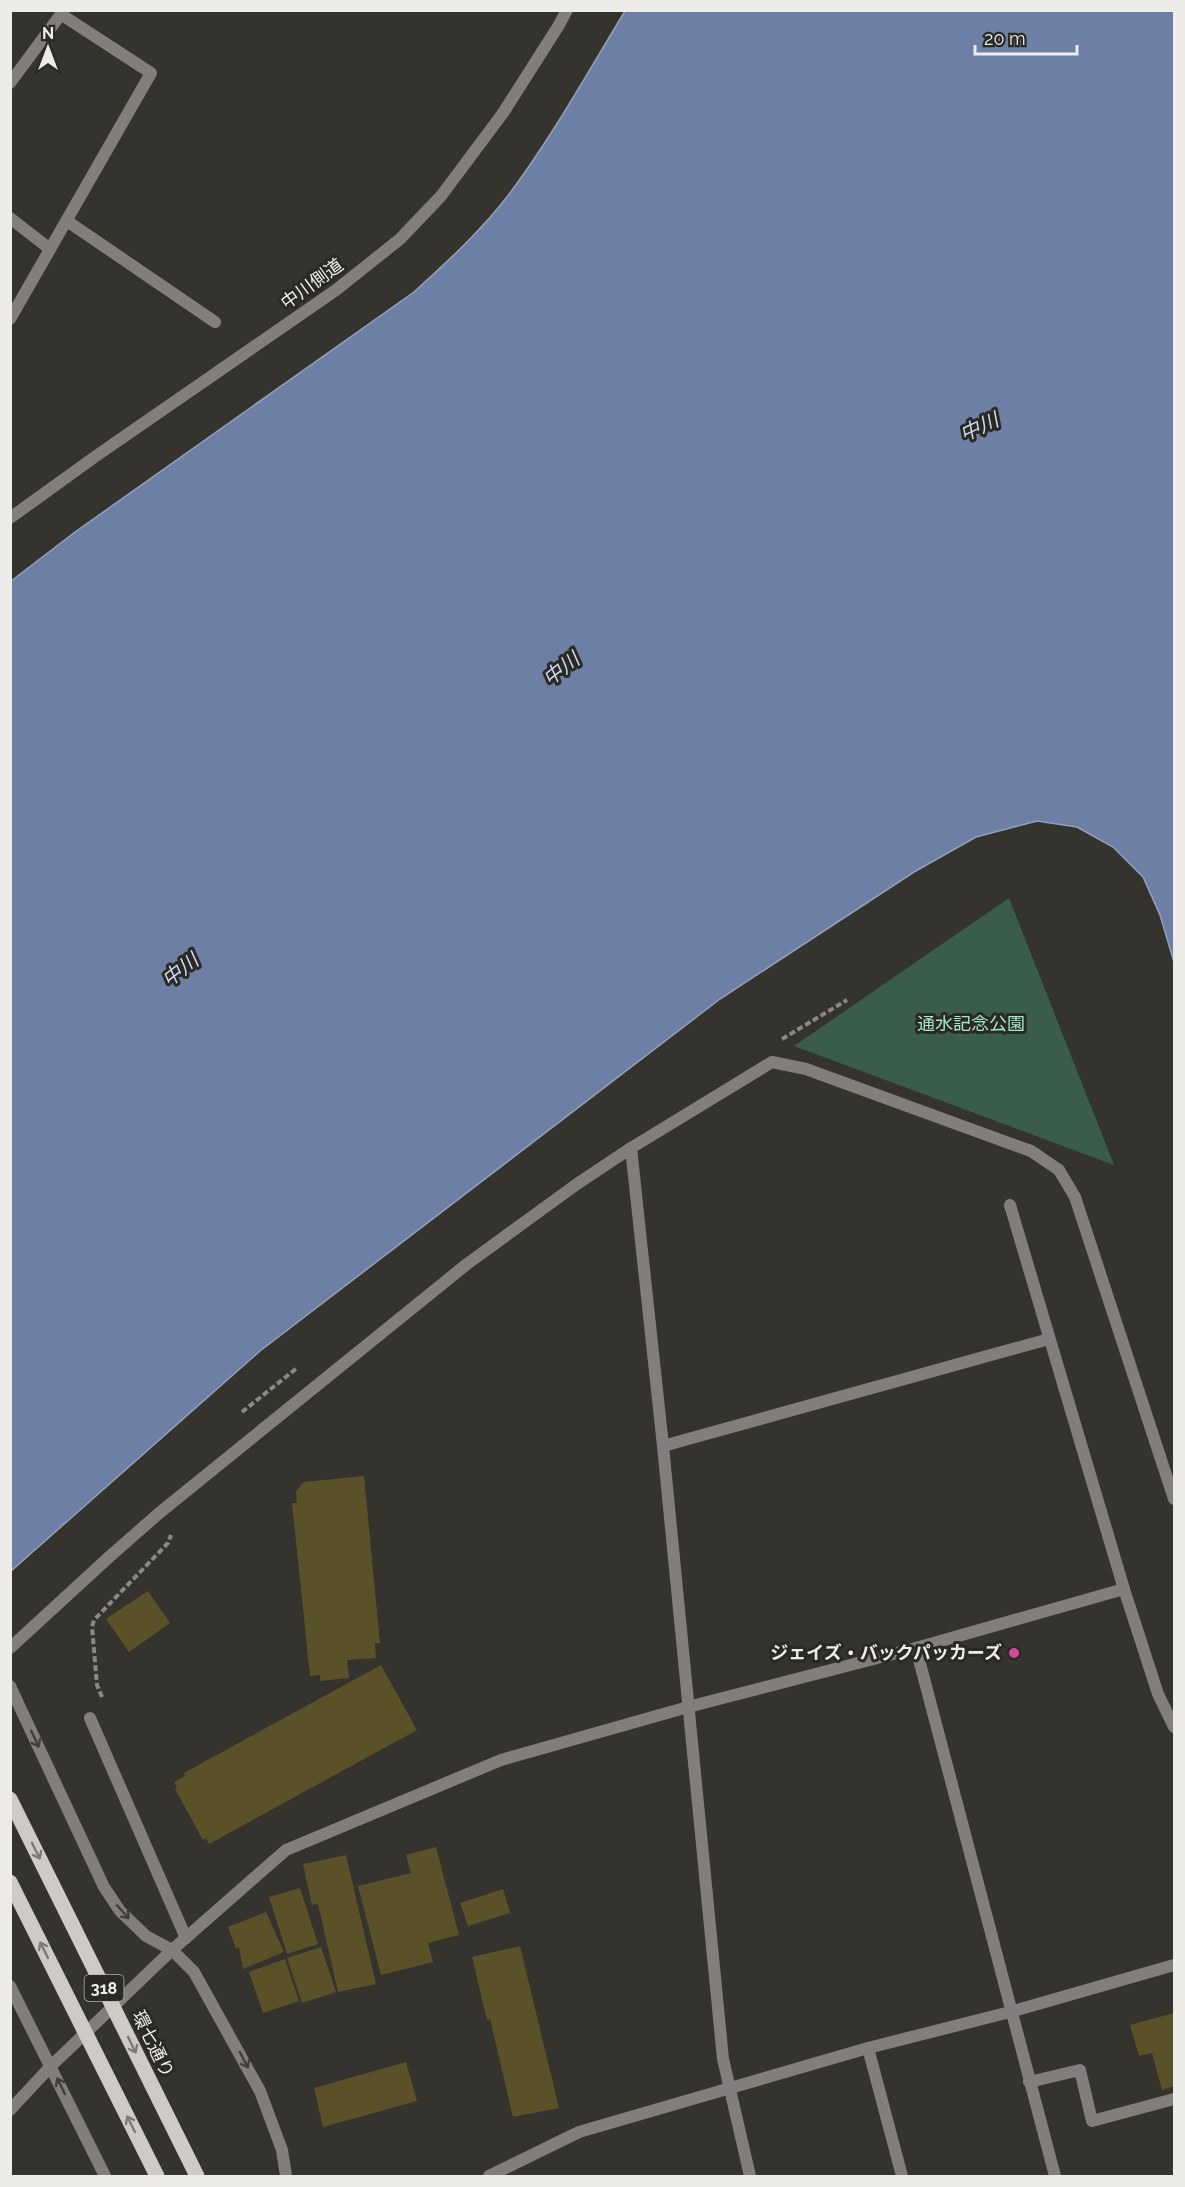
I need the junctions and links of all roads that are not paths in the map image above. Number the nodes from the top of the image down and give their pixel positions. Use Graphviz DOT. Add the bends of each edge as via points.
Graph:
graph roads {
  1 [pos="567,10"];
  2 [pos="63,13"];
  3 [pos="10,83"];
  4 [pos="10,218"];
  5 [pos="67,221"];
  6 [pos="50,249"];
  7 [pos="10,320"];
  8 [pos="214,322"];
  9 [pos="10,518"];
  10 [pos="632,1148"];
  11 [pos="1010,1205"];
  12 [pos="1049,1339"];
  13 [pos="663,1446"];
  14 [pos="1174,1499"];
  15 [pos="1124,1589"];
  16 [pos="10,1648"];
  17 [pos="916,1648"];
  18 [pos="10,1686"];
  19 [pos="688,1707"];
  20 [pos="90,1718"];
  21 [pos="1174,1727"];
  22 [pos="10,1799"];
  23 [pos="10,1882"];
  24 [pos="186,1938"];
  25 [pos="172,1950"];
  26 [pos="1174,1965"];
  27 [pos="10,1986"];
  28 [pos="1010,2012"];
  29 [pos="868,2048"];
  30 [pos="51,2066"];
  31 [pos="1029,2082"];
  32 [pos="729,2088"];
  33 [pos="1174,2099"];
  34 [pos="10,2110"];
  35 [pos="105,2176"];
  36 [pos="157,2176"];
  37 [pos="197,2176"];
  38 [pos="286,2176"];
  39 [pos="489,2176"];
  40 [pos="750,2176"];
  41 [pos="902,2176"];
  42 [pos="1055,2176"];
  1 -- 9 [label="street, 中川側道" via="503,113 441,196 400,239 336,290"];
  2 -- 3 [label="street"];
  2 -- 5 [label="street" via="151,73"];
  4 -- 6 [label="street"];
  5 -- 6 [label="street"];
  5 -- 8 [label="street"];
  6 -- 7 [label="street"];
  10 -- 13 [label="street"];
  10 -- 14 [label="street" via="772,1062 806,1069 1045,1159 1059,1170 1076,1197"];
  10 -- 16 [label="street" via="467,1264 158,1515"];
  11 -- 12 [label="street"];
  12 -- 13 [label="street"];
  12 -- 15 [label="street"];
  13 -- 19 [label="street"];
  15 -- 17 [label="street"];
  15 -- 21 [label="street" via="1158,1694"];
  17 -- 19 [label="street"];
  17 -- 28 [label="street"];
  18 -- 25 [label="street, one-way" via="104,1887 120,1911 146,1936"];
  19 -- 24 [label="street" via="501,1760 286,1850"];
  19 -- 32 [label="street"];
  20 -- 24 [label="street"];
  22 -- 37 [label="main road, 環七通り / 318, one-way"];
  36 -- 23 [label="main road, 318, one-way"];
  24 -- 25 [label="street"];
  25 -- 30 [label="street"];
  25 -- 38 [label="street, one-way" via="194,1972 261,2091 282,2150"];
  26 -- 28 [label="street"];
  27 -- 30 [label="street"];
  28 -- 29 [label="street"];
  28 -- 31 [label="street"];
  29 -- 32 [label="street"];
  29 -- 41 [label="street"];
  30 -- 34 [label="street"];
  35 -- 30 [label="street, one-way"];
  31 -- 33 [label="street" via="1080,2070 1092,2121"];
  31 -- 42 [label="street"];
  32 -- 39 [label="street" via="579,2132"];
  32 -- 40 [label="street"];
}
